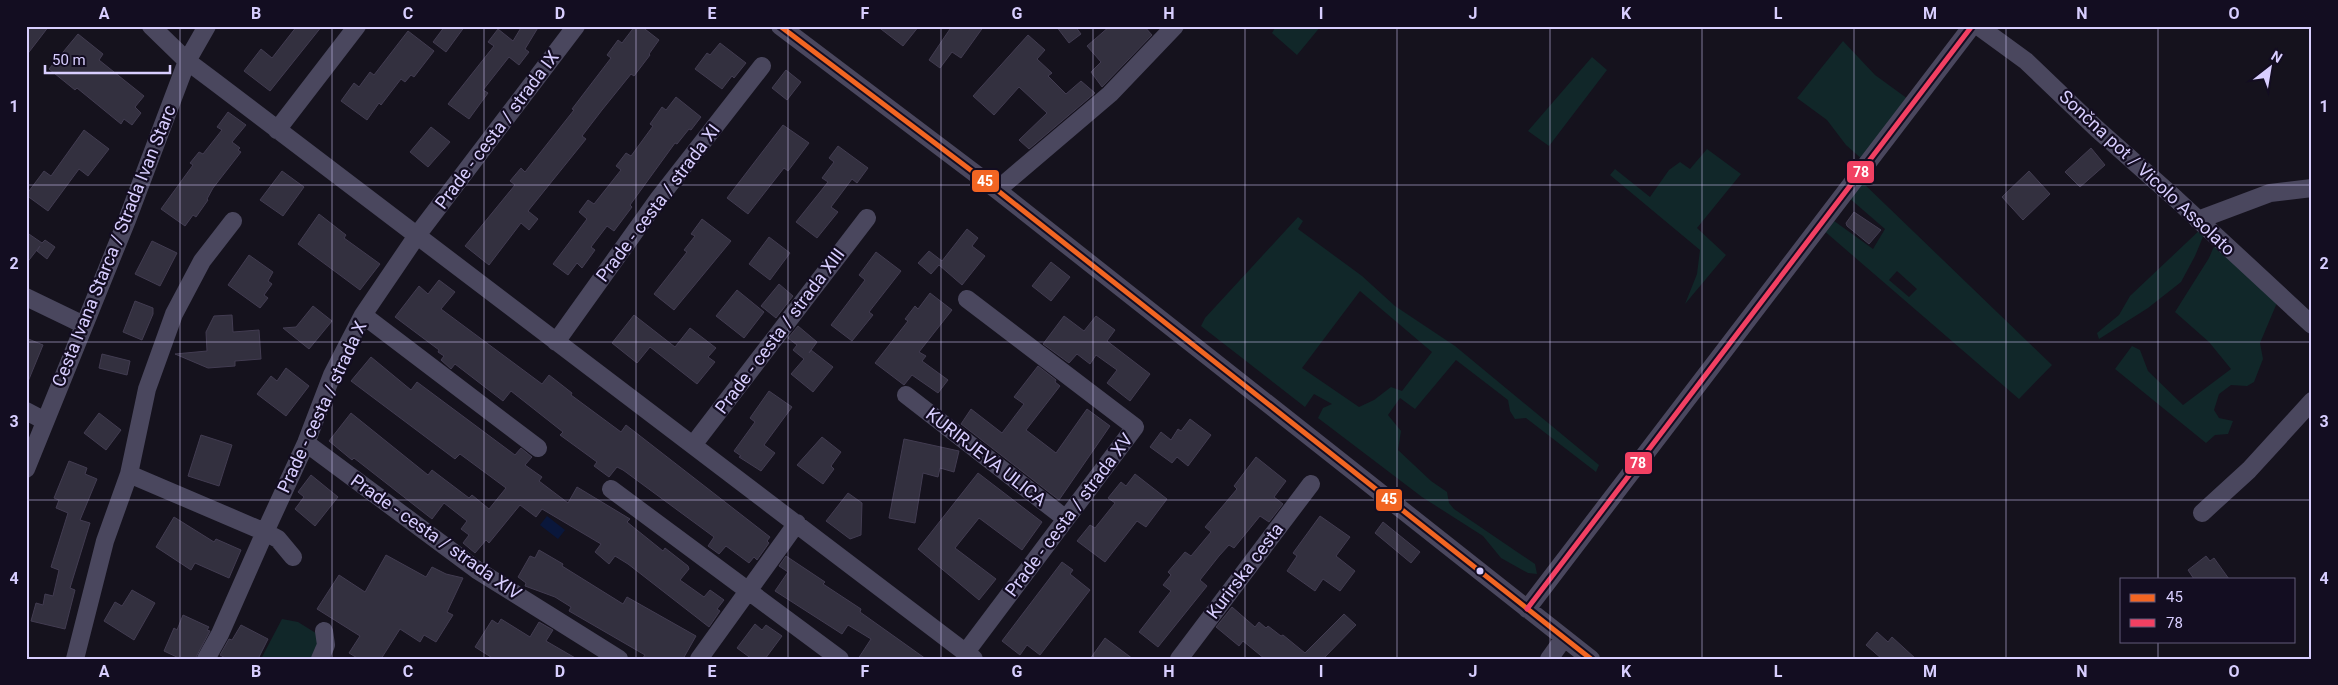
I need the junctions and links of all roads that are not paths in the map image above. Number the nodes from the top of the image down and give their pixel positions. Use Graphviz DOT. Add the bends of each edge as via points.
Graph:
graph roads {
  1 [pos="151,26"];
  2 [pos="207,26"];
  3 [pos="357,26"];
  4 [pos="576,26"];
  5 [pos="780,26"];
  6 [pos="1175,26"];
  7 [pos="1972,26"];
  8 [pos="1978,26"];
  9 [pos="187,61"];
  10 [pos="762,66"];
  11 [pos="277,130"];
  12 [pos="2312,188"];
  13 [pos="996,190"];
  14 [pos="867,218"];
  15 [pos="2198,220"];
  16 [pos="233,221"];
  17 [pos="418,234"];
  18 [pos="26,296"];
  19 [pos="967,299"];
  20 [pos="363,315"];
  21 [pos="2312,325"];
  22 [pos="84,326"];
  23 [pos="556,342"];
  24 [pos="906,395"];
  25 [pos="2312,401"];
  26 [pos="26,411"];
  27 [pos="45,421"];
  28 [pos="306,443"];
  29 [pos="693,445"];
  30 [pos="538,448"];
  31 [pos="26,469"];
  32 [pos="129,474"];
  33 [pos="1310,484"];
  34 [pos="611,489"];
  35 [pos="2202,513"];
  36 [pos="1066,519"];
  37 [pos="797,523"];
  38 [pos="265,532"];
  39 [pos="293,557"];
  40 [pos="750,591"];
  41 [pos="1527,609"];
  42 [pos="324,631"];
  43 [pos="1564,638"];
  44 [pos="970,655"];
  45 [pos="75,659"];
  46 [pos="206,659"];
  47 [pos="320,659"];
  48 [pos="619,659"];
  49 [pos="699,659"];
  50 [pos="840,659"];
  51 [pos="1179,659"];
  52 [pos="1549,659"];
  53 [pos="1591,659"];
  1 -- 9 [label="street"];
  2 -- 9 [label="street, Cesta Ivana Starca / Strada Ivan Starc"];
  3 -- 11 [label="street"];
  4 -- 17 [label="street, Prade - cesta / strada IX"];
  5 -- 13 [label="street"];
  6 -- 13 [label="street" via="1110,94"];
  7 -- 41 [label="street"];
  8 -- 15 [label="street, Sončna pot / Vicolo Assolato" via="2026,60"];
  9 -- 11 [label="street"];
  9 -- 22 [label="street, Cesta Ivana Starca / Strada Ivan Starc"];
  10 -- 23 [label="street, Prade - cesta / strada XI" via="659,198"];
  11 -- 17 [label="street"];
  12 -- 15 [label="street" via="2270,193"];
  13 -- 41 [label="street"];
  14 -- 29 [label="street, Prade - cesta / strada XIII"];
  15 -- 21 [label="street, Sončna pot / Vicolo Assolato"];
  16 -- 32 [label="street" via="202,261 174,314 147,389"];
  17 -- 20 [label="street, Prade - cesta / strada X"];
  17 -- 23 [label="street"];
  18 -- 22 [label="street"];
  19 -- 36 [label="street, Prade - cesta / strada XV" via="1136,427"];
  20 -- 28 [label="street, Prade - cesta / strada X" via="332,375"];
  20 -- 30 [label="street"];
  22 -- 27 [label="street, Cesta Ivana Starca / Strada Ivan Starc"];
  23 -- 29 [label="street"];
  24 -- 36 [label="street, KURIRJEVA ULICA"];
  25 -- 35 [label="street" via="2249,470"];
  26 -- 27 [label="street"];
  27 -- 31 [label="street, Cesta Ivana Starca / Strada Ivan Starc"];
  28 -- 38 [label="street, Prade - cesta / strada X"];
  28 -- 48 [label="street, Prade - cesta / strada XIV" via="476,570"];
  29 -- 37 [label="street"];
  32 -- 38 [label="street"];
  32 -- 45 [label="street" via="105,541"];
  33 -- 51 [label="street, Kurirska cesta"];
  34 -- 40 [label="street"];
  36 -- 44 [label="street, Prade - cesta / strada XV"];
  37 -- 40 [label="street"];
  37 -- 44 [label="street"];
  38 -- 39 [label="street" via="278,539"];
  38 -- 46 [label="street, Prade - cesta / strada X"];
  40 -- 49 [label="street"];
  40 -- 50 [label="street"];
  41 -- 43 [label="street"];
  42 -- 47 [label="street" via="326,645"];
  43 -- 52 [label="street"];
  43 -- 53 [label="street"];
}
